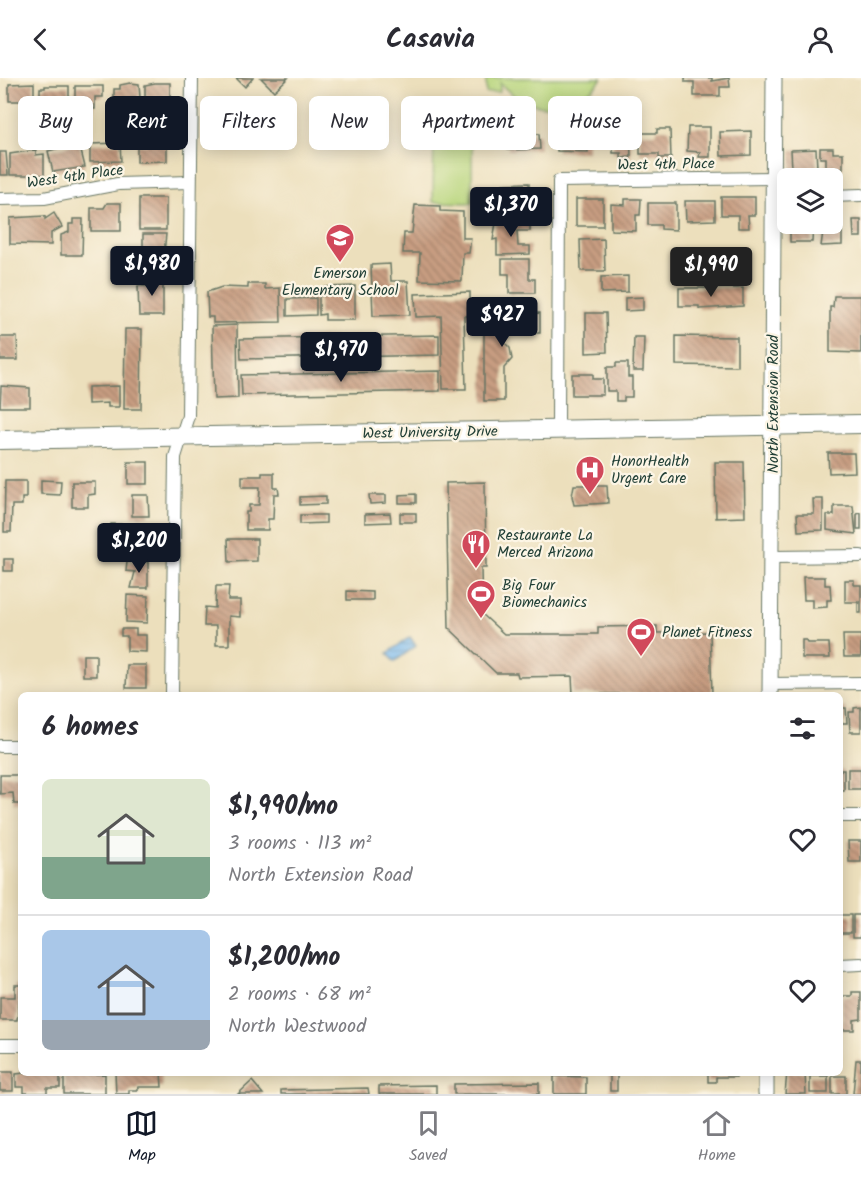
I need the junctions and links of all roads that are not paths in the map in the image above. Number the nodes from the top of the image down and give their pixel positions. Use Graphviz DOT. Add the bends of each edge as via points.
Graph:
graph roads {
  1 [pos="192,78"];
  2 [pos="774,78"];
  3 [pos="773,178"];
  4 [pos="190,182"];
  5 [pos="777,188"];
  6 [pos="861,195"];
  7 [pos="843,196"];
  8 [pos="0,199"];
  9 [pos="779,234"];
  10 [pos="861,424"];
  11 [pos="773,425"];
  12 [pos="558,429"];
  13 [pos="183,436"];
  14 [pos="0,440"];
  15 [pos="861,556"];
  16 [pos="772,557"];
  17 [pos="861,683"];
  18 [pos="770,689"];
  19 [pos="172,692"];
  20 [pos="18,746"];
  21 [pos="0,747"];
  22 [pos="843,816"];
  23 [pos="861,816"];
  24 [pos="861,964"];
  25 [pos="843,965"];
  26 [pos="0,1045"];
  27 [pos="18,1045"];
  28 [pos="766,1076"];
  29 [pos="766,1094"];
  1 -- 4 [label="street"];
  2 -- 3 [label="street, North Extension Road"];
  3 -- 5 [label="street, North Extension Road"];
  3 -- 12 [label="street, West 4th Place" via="559,181"];
  4 -- 8 [label="street, West 4th Place" via="118,184 44,198"];
  4 -- 13 [label="street" via="188,416"];
  6 -- 7 [label="street"];
  9 -- 11 [label="street, North Extension Road"];
  10 -- 11 [label="main road, West University Drive"];
  11 -- 12 [label="main road, West University Drive"];
  11 -- 16 [label="street, North Extension Road"];
  12 -- 13 [label="main road, West University Drive"];
  13 -- 14 [label="main road, West University Drive"];
  13 -- 19 [label="street" via="175,457"];
  15 -- 16 [label="street"];
  16 -- 18 [label="street, North Extension Road"];
  17 -- 18 [label="street"];
  20 -- 21 [label="street"];
  22 -- 23 [label="street"];
  24 -- 25 [label="street"];
  26 -- 27 [label="street"];
  28 -- 29 [label="street"];
}
